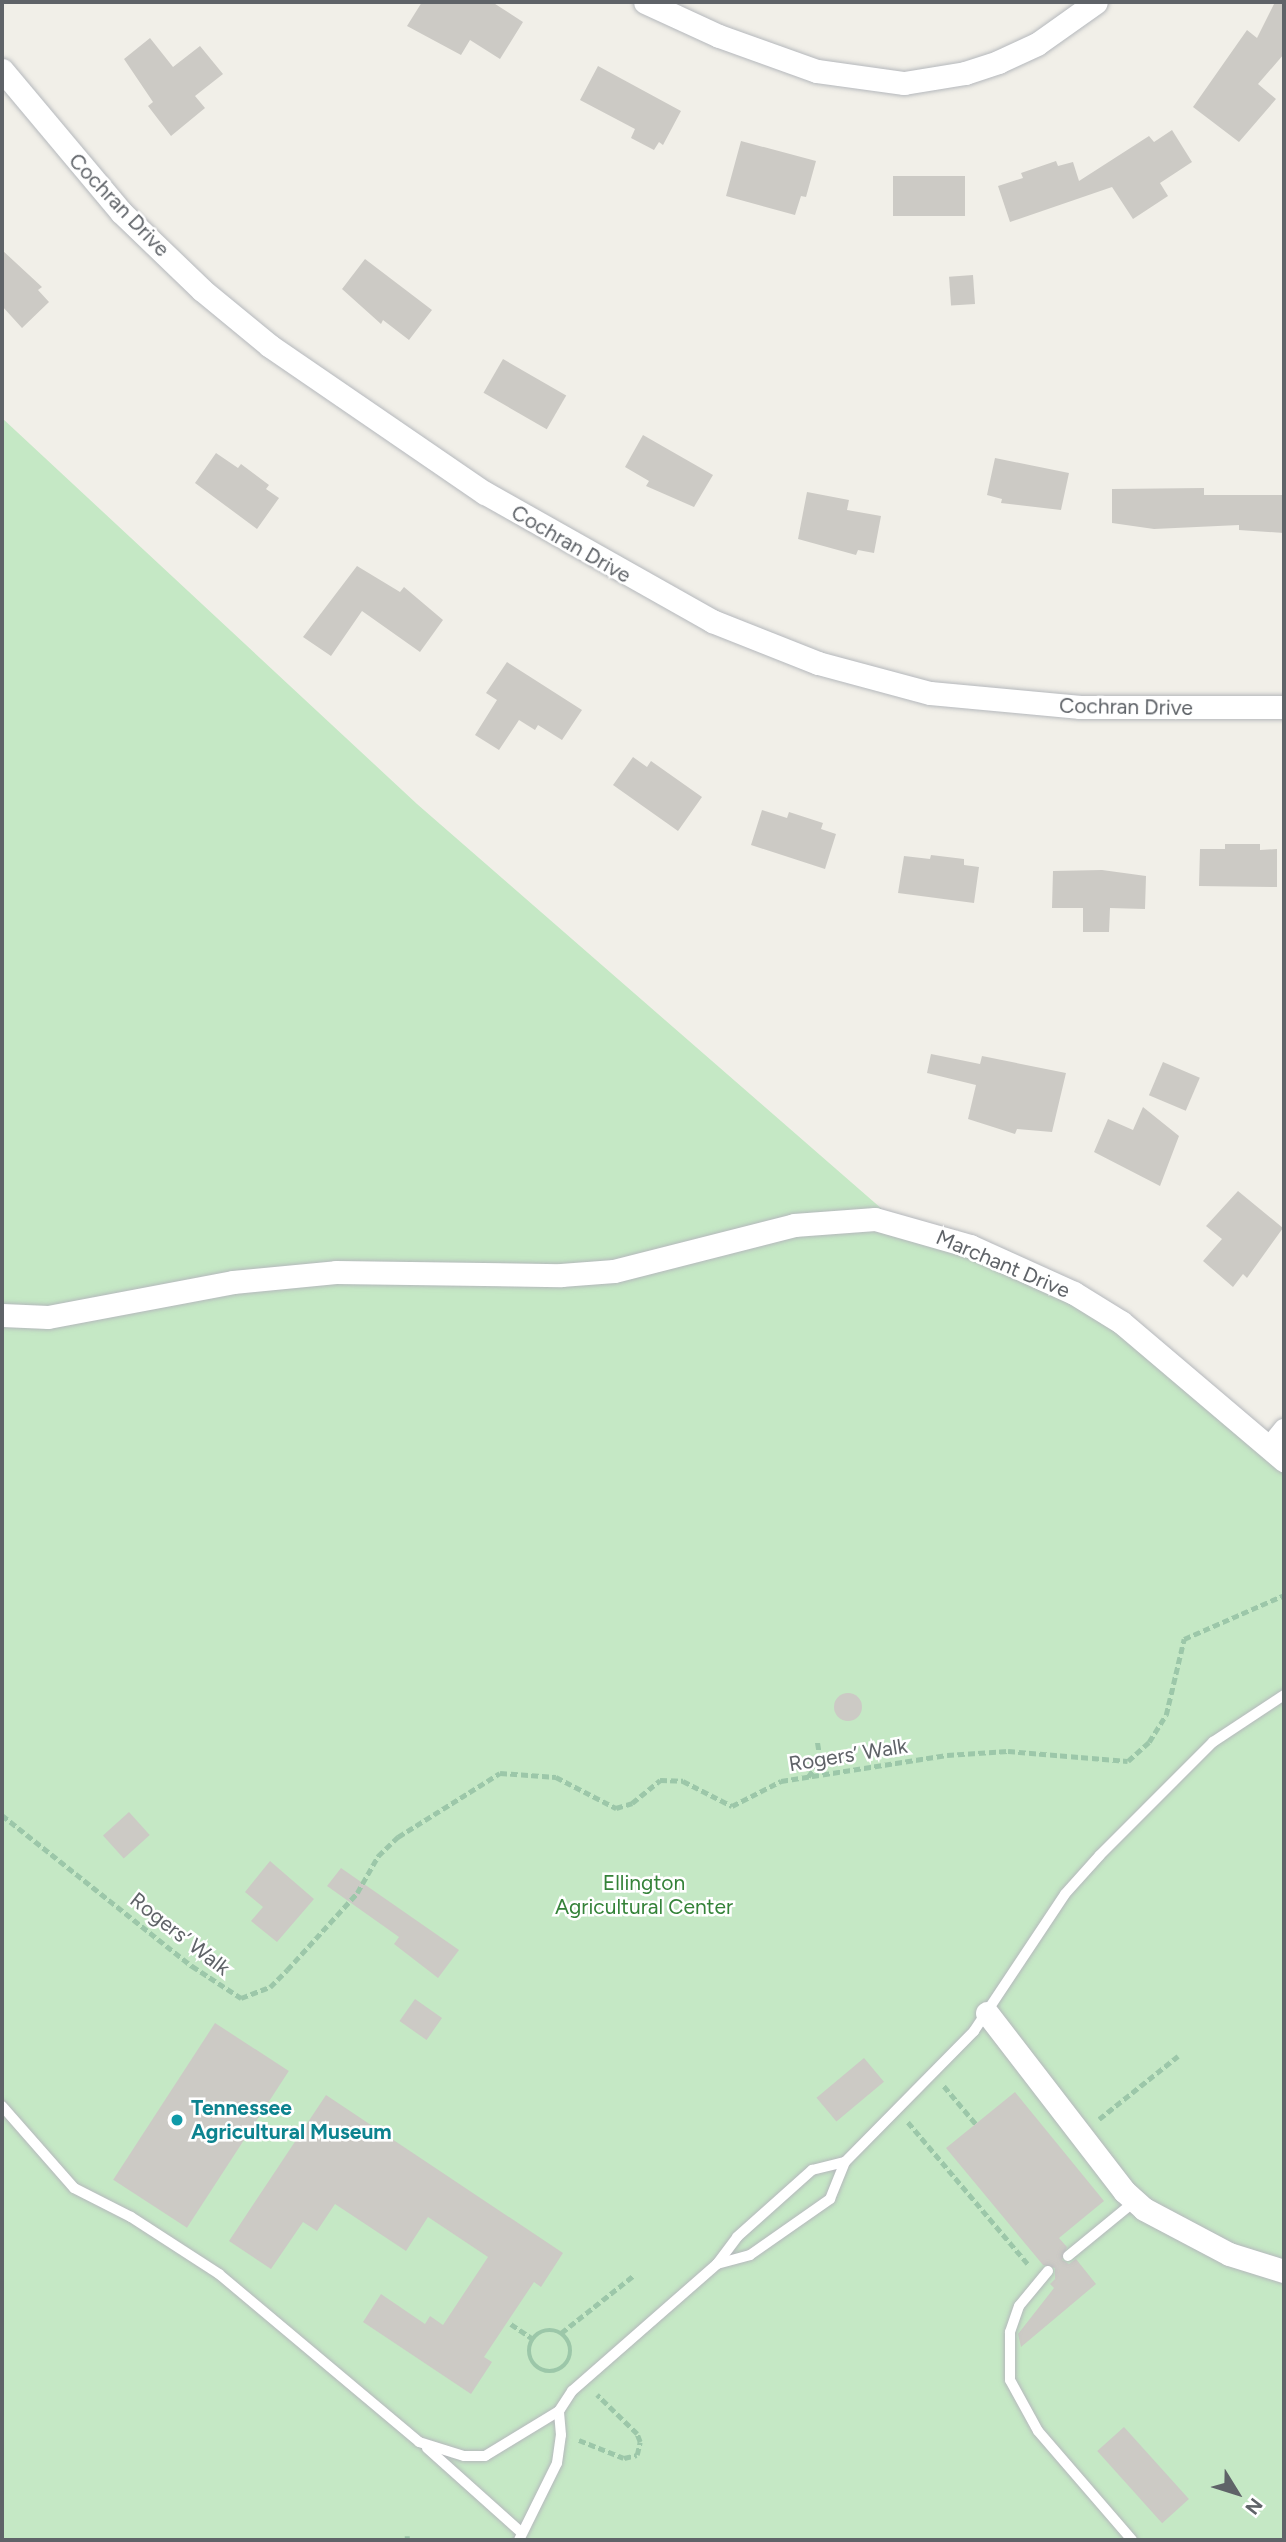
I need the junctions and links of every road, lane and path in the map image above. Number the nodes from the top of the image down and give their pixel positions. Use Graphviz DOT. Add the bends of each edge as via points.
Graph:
graph roads {
  1 [pos="645,2"];
  2 [pos="1096,2"];
  3 [pos="2,70"];
  4 [pos="1284,707"];
  5 [pos="2,1315"];
  6 [pos="1280,1445"];
  7 [pos="1284,1595"];
  8 [pos="1284,1695"];
  9 [pos="817,1740"];
  10 [pos="808,1777"];
  11 [pos="2,1815"];
  12 [pos="987,2013"];
  13 [pos="1178,2056"];
  14 [pos="934,2075"];
  15 [pos="2,2106"];
  16 [pos="898,2110"];
  17 [pos="976,2124"];
  18 [pos="1080,2135"];
  19 [pos="845,2162"];
  20 [pos="1135,2201"];
  21 [pos="1068,2256"];
  22 [pos="717,2264"];
  23 [pos="1284,2271"];
  24 [pos="1044,2275"];
  25 [pos="634,2276"];
  26 [pos="511,2323"];
  27 [pos="561,2333"];
  28 [pos="533,2339"];
  29 [pos="566,2365"];
  30 [pos="583,2381"];
  31 [pos="559,2412"];
  32 [pos="561,2435"];
  33 [pos="419,2442"];
  34 [pos="520,2537"];
  35 [pos="1132,2540"];
  1 -- 2 [label="street" via="719,36 817,71 904,83 965,73 998,62 1037,44"];
  3 -- 4 [label="street, Cochran Drive" via="121,212 202,290 270,346 474,487 667,598 818,663 930,693 1080,707"];
  5 -- 6 [label="street, Marchant Drive" via="48,1317 233,1282 336,1272 561,1275 614,1271 794,1225 847,1219 898,1223 983,1251 1074,1293 1121,1322"];
  7 -- 10 [label="path, Rogers’ Walk" via="1184,1639 1166,1715 1149,1742 1128,1761 1008,1751 947,1755"];
  8 -- 12 [label="lane" via="1213,1742 1100,1855 1065,1894"];
  9 -- 10 [label="path" via="820,1760"];
  10 -- 11 [label="path, Rogers’ Walk" via="781,1781 732,1806 683,1781 660,1780 632,1803 616,1808 556,1777 500,1773 398,1837 378,1856 357,1893 287,1970 270,1987 242,1997 192,1966"];
  12 -- 14 [label="lane"];
  12 -- 18 [label="street"];
  13 -- 18 [label="path"];
  14 -- 16 [label="lane"];
  14 -- 17 [label="path"];
  15 -- 33 [label="lane" via="74,2188 131,2217 219,2274"];
  16 -- 19 [label="lane"];
  16 -- 24 [label="path"];
  18 -- 20 [label="street"];
  19 -- 22 [label="lane" via="812,2170 737,2237"];
  19 -- 22 [label="lane" via="830,2199 750,2255"];
  20 -- 21 [label="lane"];
  20 -- 23 [label="street" via="1186,2234"];
  22 -- 30 [label="lane"];
  24 -- 35 [label="lane" via="1019,2306 1010,2332 1010,2380 1038,2431"];
  25 -- 27 [label="path"];
  26 -- 28 [label="path"];
  27 -- 28 [label="path" via="545,2330"];
  27 -- 29 [label="path" via="571,2347"];
  28 -- 29 [label="path" via="529,2352 535,2366 549,2372"];
  29 -- 30 [label="path"];
  30 -- 31 [label="lane"];
  30 -- 32 [label="path" via="636,2434 640,2442 637,2455 624,2458"];
  31 -- 32 [label="lane"];
  31 -- 33 [label="lane" via="485,2456 452,2454"];
  32 -- 34 [label="lane" via="547,2487"];
  33 -- 34 [label="lane"];
}
